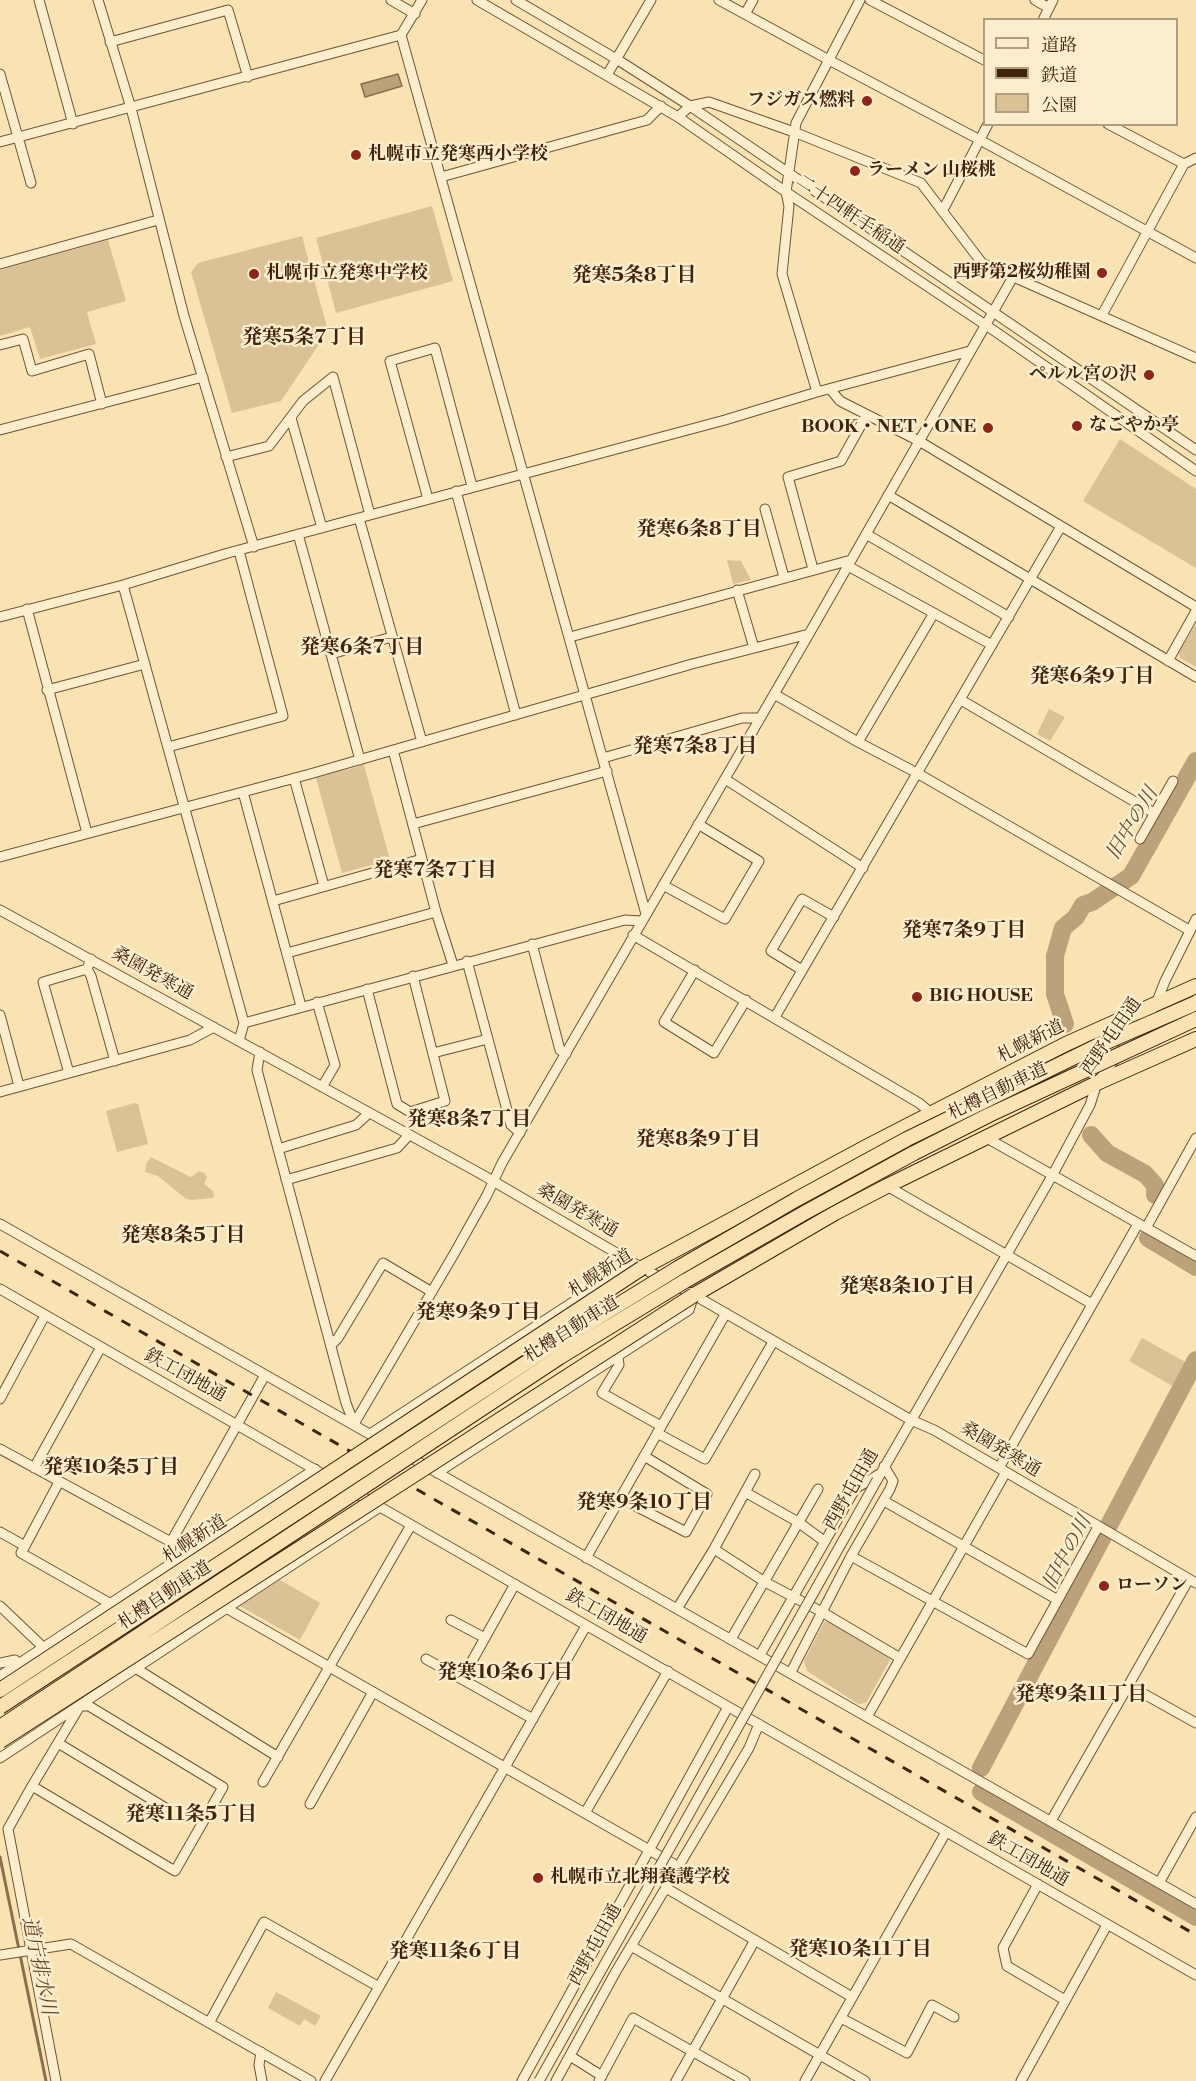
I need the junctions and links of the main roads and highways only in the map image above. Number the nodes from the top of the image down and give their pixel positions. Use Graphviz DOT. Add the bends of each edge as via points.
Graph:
graph roads {
  1 [pos="1196,986"];
  2 [pos="1196,1003"];
  3 [pos="1196,1019"];
  4 [pos="1196,1039"];
  5 [pos="0,1690"];
  6 [pos="0,1707"];
  7 [pos="0,1727"];
  8 [pos="0,1741"];
  1 -- 5 [label="highway, 札幌新道, bridge" via="1065,1044 642,1268"];
  2 -- 6 [label="highway, 札樽自動車道, bridge" via="1095,1047 907,1139 678,1268"];
  3 -- 7 [label="highway, 札樽自動車道, bridge" via="923,1149 685,1281 540,1370"];
  4 -- 8 [label="highway, bridge" via="887,1186 694,1295"];
}
